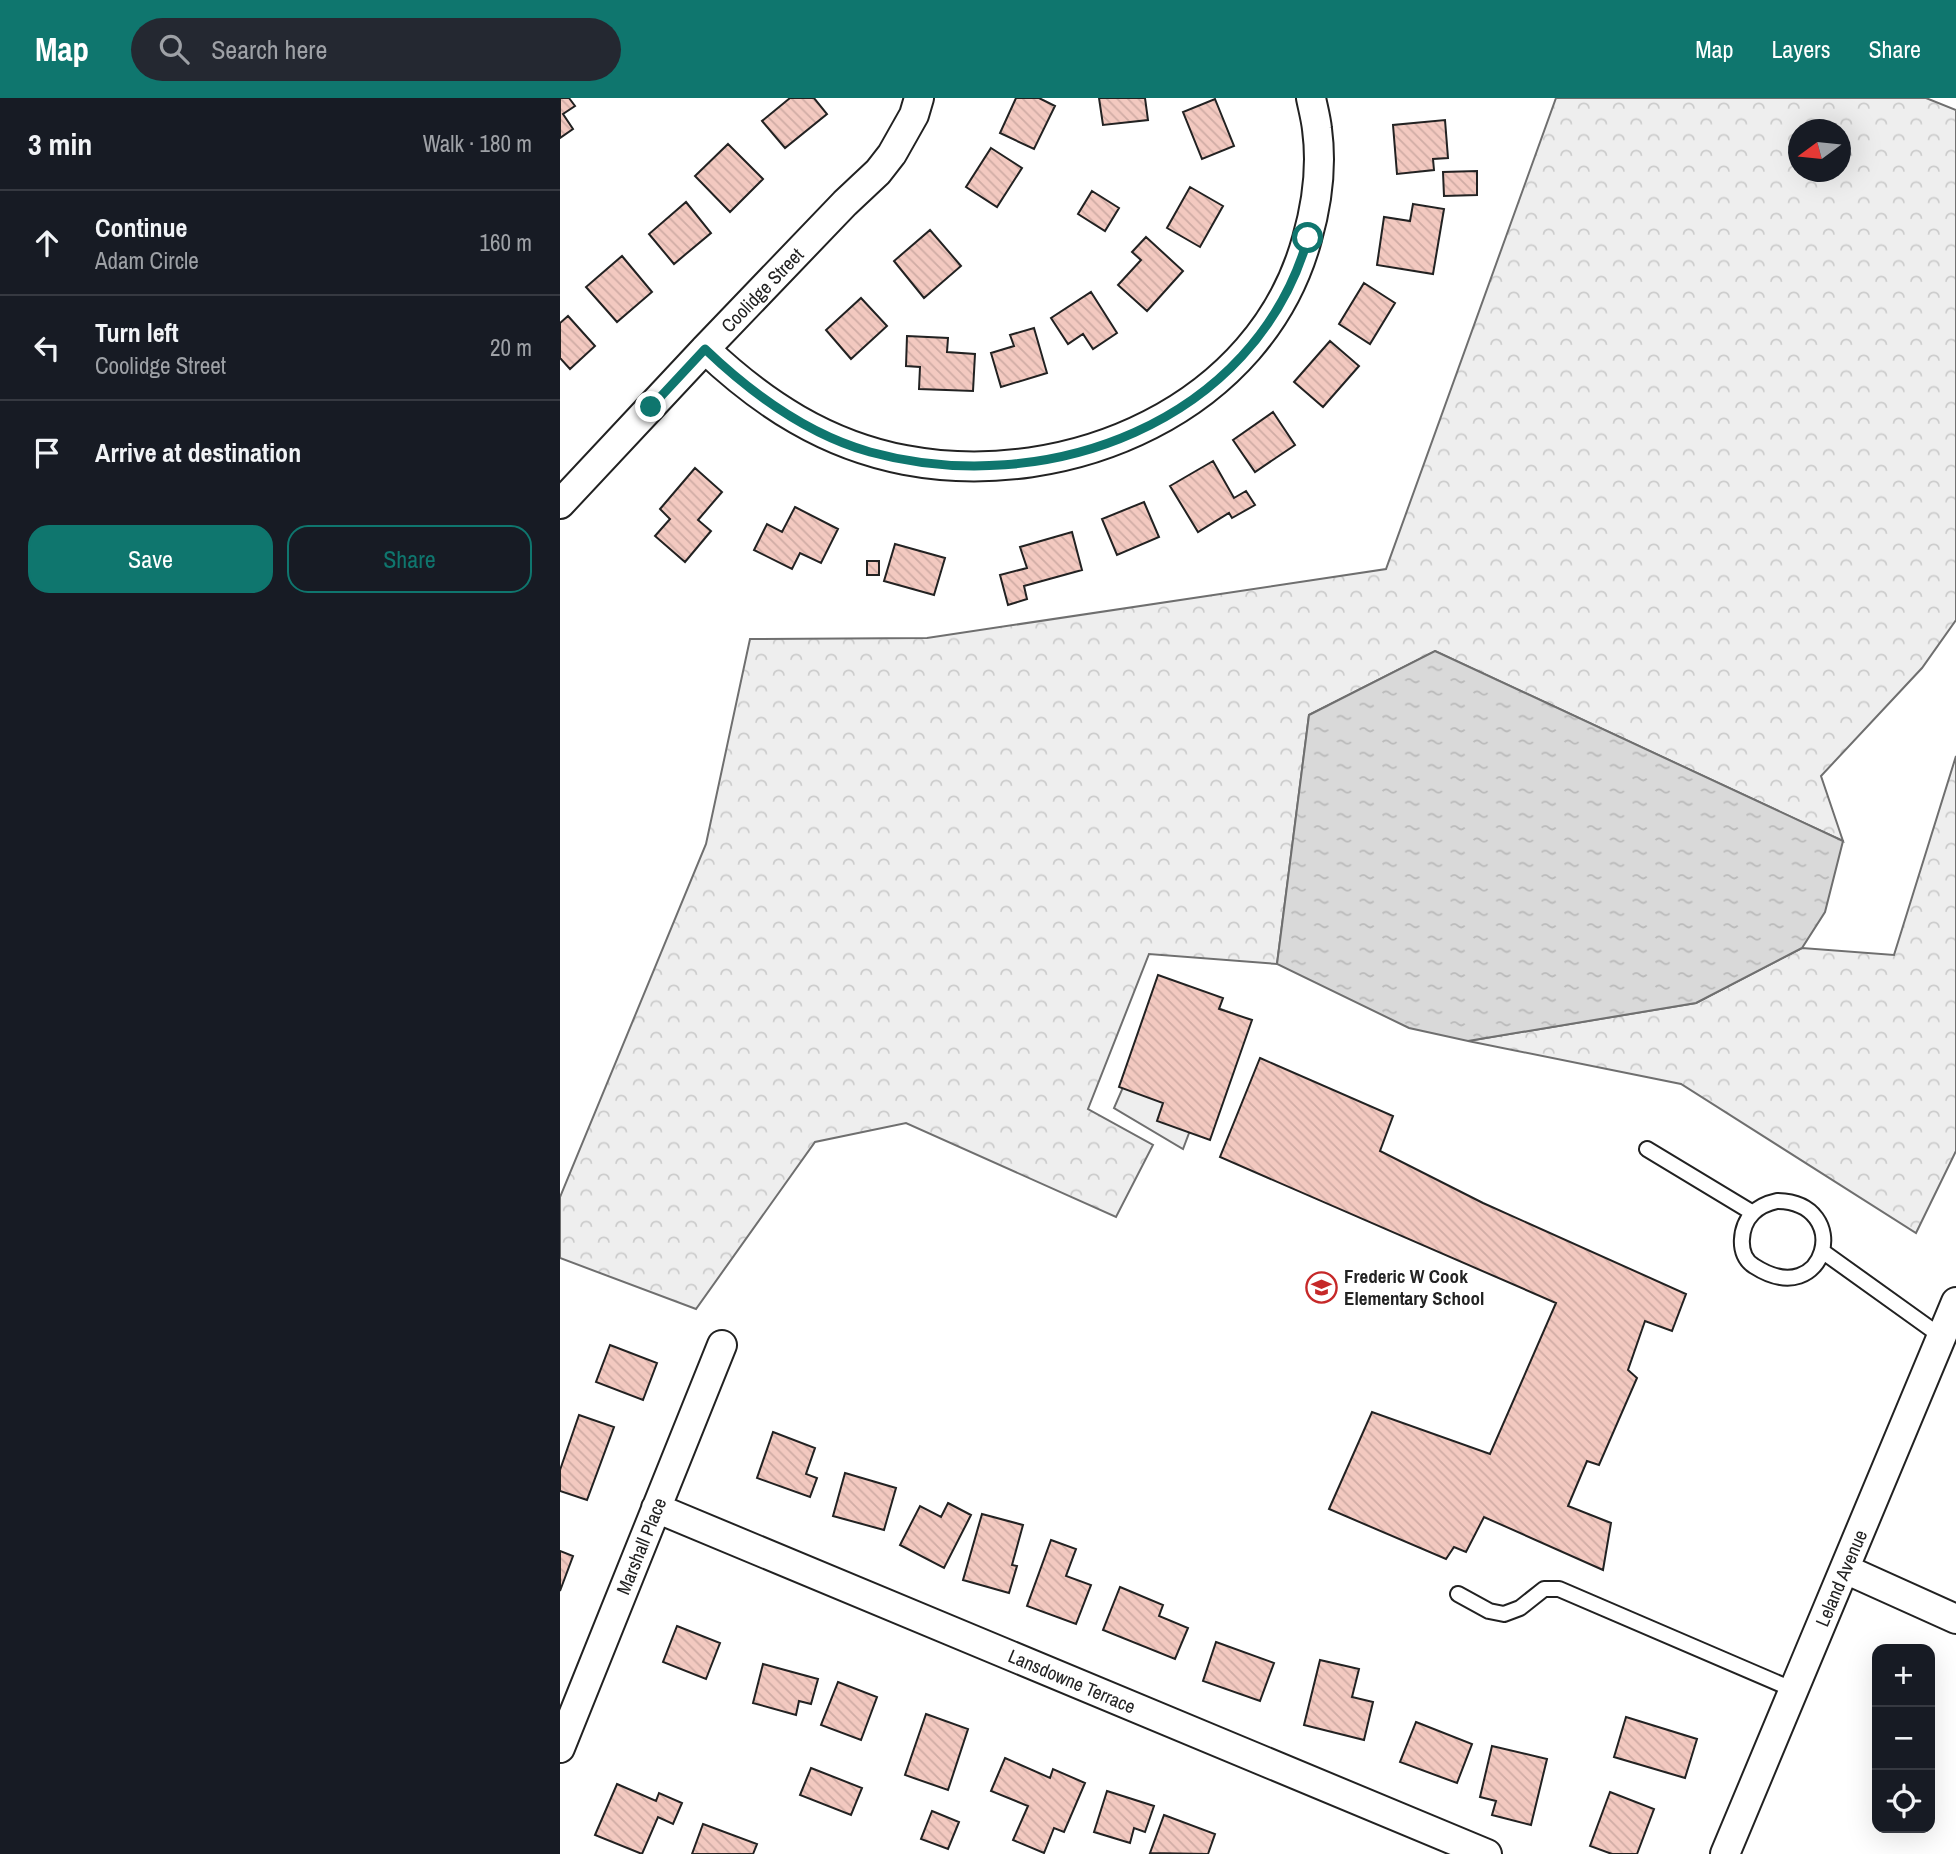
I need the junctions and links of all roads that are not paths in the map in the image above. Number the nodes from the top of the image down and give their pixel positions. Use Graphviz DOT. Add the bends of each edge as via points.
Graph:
graph roads {
  1 [pos="919,98"];
  2 [pos="1311,98"];
  3 [pos="705,349"];
  4 [pos="560,504"];
  5 [pos="1647,1149"];
  6 [pos="1753,1213"];
  7 [pos="1822,1251"];
  8 [pos="1956,1302"];
  9 [pos="1941,1337"];
  10 [pos="722,1345"];
  11 [pos="656,1508"];
  12 [pos="1844,1569"];
  13 [pos="1458,1594"];
  14 [pos="1956,1619"];
  15 [pos="1794,1690"];
  16 [pos="560,1748"];
  17 [pos="1487,1854"];
  18 [pos="1726,1854"];
  1 -- 3 [label="street, Coolidge Street" via="892,155 878,172"];
  2 -- 3 [label="street" via="1317,129 1317,192 1312,223 1292,281 1241,358 1195,398 1142,429 1096,448 1020,465 982,467 905,460 831,438 797,420 764,400"];
  3 -- 4 [label="street, Coolidge Street"];
  5 -- 6 [label="lane"];
  6 -- 7 [label="lane" via="1777,1200 1802,1205 1820,1225"];
  6 -- 7 [label="lane" via="1745,1223 1743,1250 1748,1262 1759,1270 1784,1278 1807,1273"];
  7 -- 9 [label="lane"];
  8 -- 9 [label="street, Leland Avenue"];
  9 -- 12 [label="street, Leland Avenue"];
  10 -- 11 [label="street, Marshall Place"];
  11 -- 16 [label="street, Marshall Place"];
  11 -- 17 [label="street, Lansdowne Terrace"];
  12 -- 14 [label="street"];
  12 -- 15 [label="street, Leland Avenue"];
  13 -- 15 [label="lane" via="1504,1614 1544,1589 1559,1589"];
  15 -- 18 [label="street, Leland Avenue"];
}
